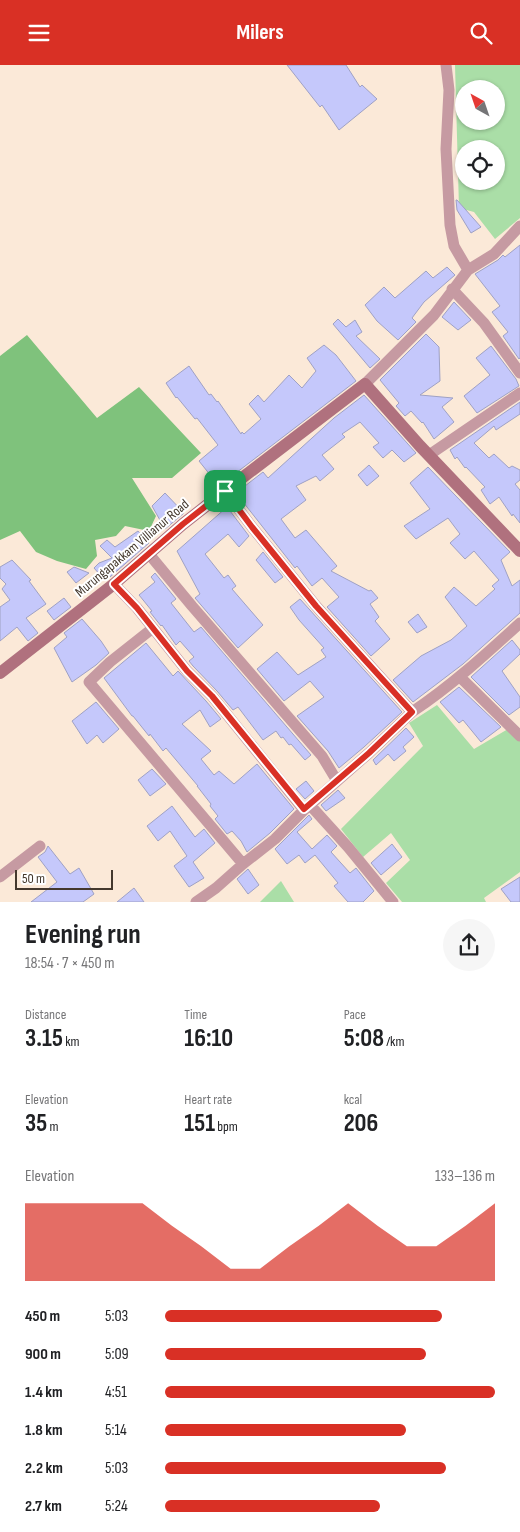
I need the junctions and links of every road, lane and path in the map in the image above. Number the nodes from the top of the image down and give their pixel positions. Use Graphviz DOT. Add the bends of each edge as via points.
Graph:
graph roads {
  1 [pos="446,65"];
  2 [pos="520,227"];
  3 [pos="468,269"];
  4 [pos="452,289"];
  5 [pos="520,373"];
  6 [pos="365,384"];
  7 [pos="520,393"];
  8 [pos="429,455"];
  9 [pos="225,491"];
  10 [pos="520,551"];
  11 [pos="149,553"];
  12 [pos="114,584"];
  13 [pos="520,623"];
  14 [pos="153,628"];
  15 [pos="0,673"];
  16 [pos="460,677"];
  17 [pos="412,712"];
  18 [pos="520,736"];
  19 [pos="337,781"];
  20 [pos="307,807"];
  21 [pos="40,846"];
  22 [pos="243,864"];
  23 [pos="0,877"];
  24 [pos="198,901"];
  25 [pos="392,902"];
  1 -- 3 [label="street" via="450,90 446,149 450,225 454,246"];
  2 -- 3 [label="street" via="494,255"];
  3 -- 4 [label="street"];
  4 -- 5 [label="street" via="484,323"];
  4 -- 6 [label="street" via="434,315"];
  6 -- 8 [label="main road"];
  6 -- 9 [label="main road, Murungapakkam Villianur Road"];
  7 -- 8 [label="street"];
  8 -- 10 [label="main road"];
  9 -- 11 [label="main road, Murungapakkam Villianur Road"];
  9 -- 17 [label="street" via="316,606"];
  11 -- 12 [label="main road, Murungapakkam Villianur Road"];
  11 -- 19 [label="street" via="322,756"];
  12 -- 14 [label="street"];
  12 -- 15 [label="main road, Murungapakkam Villianur Road"];
  13 -- 16 [label="street"];
  14 -- 20 [label="street"];
  14 -- 22 [label="street" via="89,682"];
  16 -- 17 [label="street"];
  16 -- 18 [label="street"];
  17 -- 19 [label="street"];
  19 -- 20 [label="street"];
  20 -- 22 [label="street" via="275,839"];
  20 -- 25 [label="street" via="348,847"];
  21 -- 23 [label="street"];
  22 -- 24 [label="street"];
}
